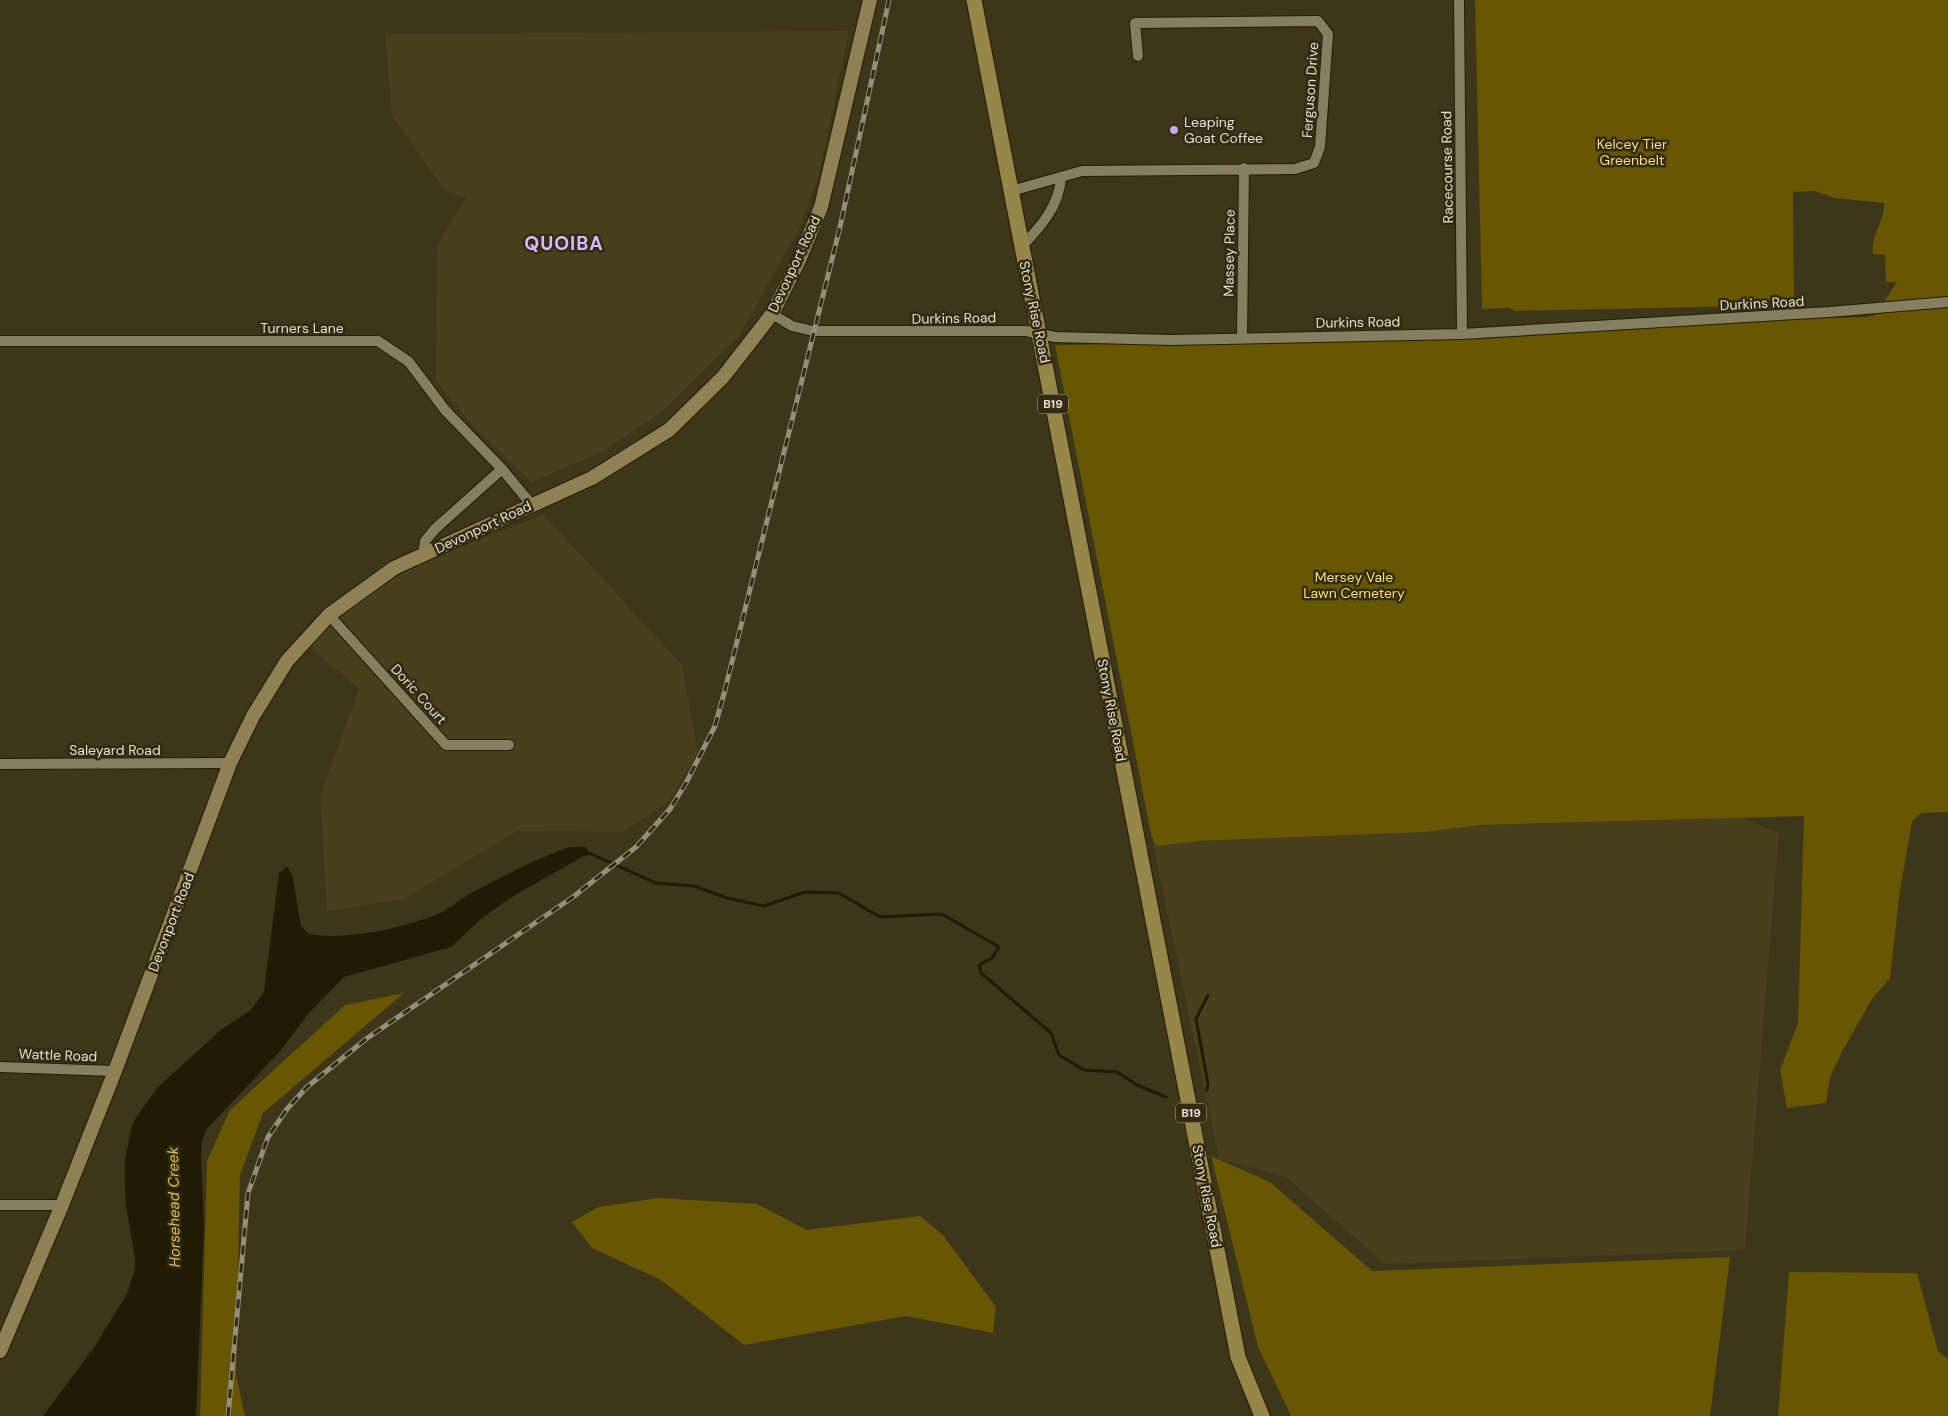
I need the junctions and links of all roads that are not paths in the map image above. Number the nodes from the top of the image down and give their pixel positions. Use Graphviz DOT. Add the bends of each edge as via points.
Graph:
graph roads {
  1 [pos="870,0"];
  2 [pos="974,0"];
  3 [pos="1459,0"];
  4 [pos="1138,56"];
  5 [pos="1244,168"];
  6 [pos="1061,177"];
  7 [pos="1011,191"];
  8 [pos="1021,247"];
  9 [pos="1948,302"];
  10 [pos="772,314"];
  11 [pos="1040,332"];
  12 [pos="1462,334"];
  13 [pos="1242,338"];
  14 [pos="0,341"];
  15 [pos="502,470"];
  16 [pos="531,504"];
  17 [pos="424,554"];
  18 [pos="329,615"];
  19 [pos="509,744"];
  20 [pos="230,763"];
  21 [pos="0,764"];
  22 [pos="0,1067"];
  23 [pos="115,1071"];
  24 [pos="0,1205"];
  25 [pos="62,1205"];
  26 [pos="1,1345"];
  27 [pos="1262,1416"];
  1 -- 10 [label="main road, Devonport Road" via="821,207"];
  2 -- 7 [label="main road, Stony Rise Road / B19"];
  3 -- 12 [label="street, Racecourse Road"];
  4 -- 5 [label="street, Ferguson Drive" via="1135,23 1318,21 1328,34 1320,147 1314,163 1296,169"];
  5 -- 6 [label="street, Ferguson Drive" via="1107,169"];
  5 -- 13 [label="street, Massey Place"];
  6 -- 7 [label="street, Ferguson Drive"];
  6 -- 8 [label="street" via="1057,200"];
  7 -- 8 [label="main road, Stony Rise Road / B19"];
  8 -- 11 [label="main road, Stony Rise Road / B19"];
  9 -- 12 [label="street, Durkins Road" via="1823,313"];
  10 -- 11 [label="street, Durkins Road" via="792,326 813,331"];
  10 -- 16 [label="main road, Devonport Road" via="724,377 668,430 592,478"];
  11 -- 13 [label="street, Durkins Road" via="1055,337"];
  11 -- 27 [label="main road, Stony Rise Road / B19" via="1238,1357"];
  12 -- 13 [label="street, Durkins Road"];
  14 -- 15 [label="street, Turners Lane" via="378,341 409,362 445,410"];
  15 -- 16 [label="street, Turners Lane"];
  15 -- 17 [label="street, Devonport Road" via="435,529 426,541"];
  16 -- 17 [label="main road, Devonport Road"];
  17 -- 18 [label="main road, Devonport Road" via="394,568"];
  18 -- 19 [label="street, Doric Court" via="446,745"];
  18 -- 20 [label="main road, Devonport Road" via="288,661 252,716"];
  20 -- 21 [label="street, Saleyard Road"];
  20 -- 23 [label="main road, Devonport Road"];
  22 -- 23 [label="street, Wattle Road"];
  23 -- 25 [label="main road, Devonport Road"];
  24 -- 25 [label="street"];
  25 -- 26 [label="main road, Devonport Road"];
}
